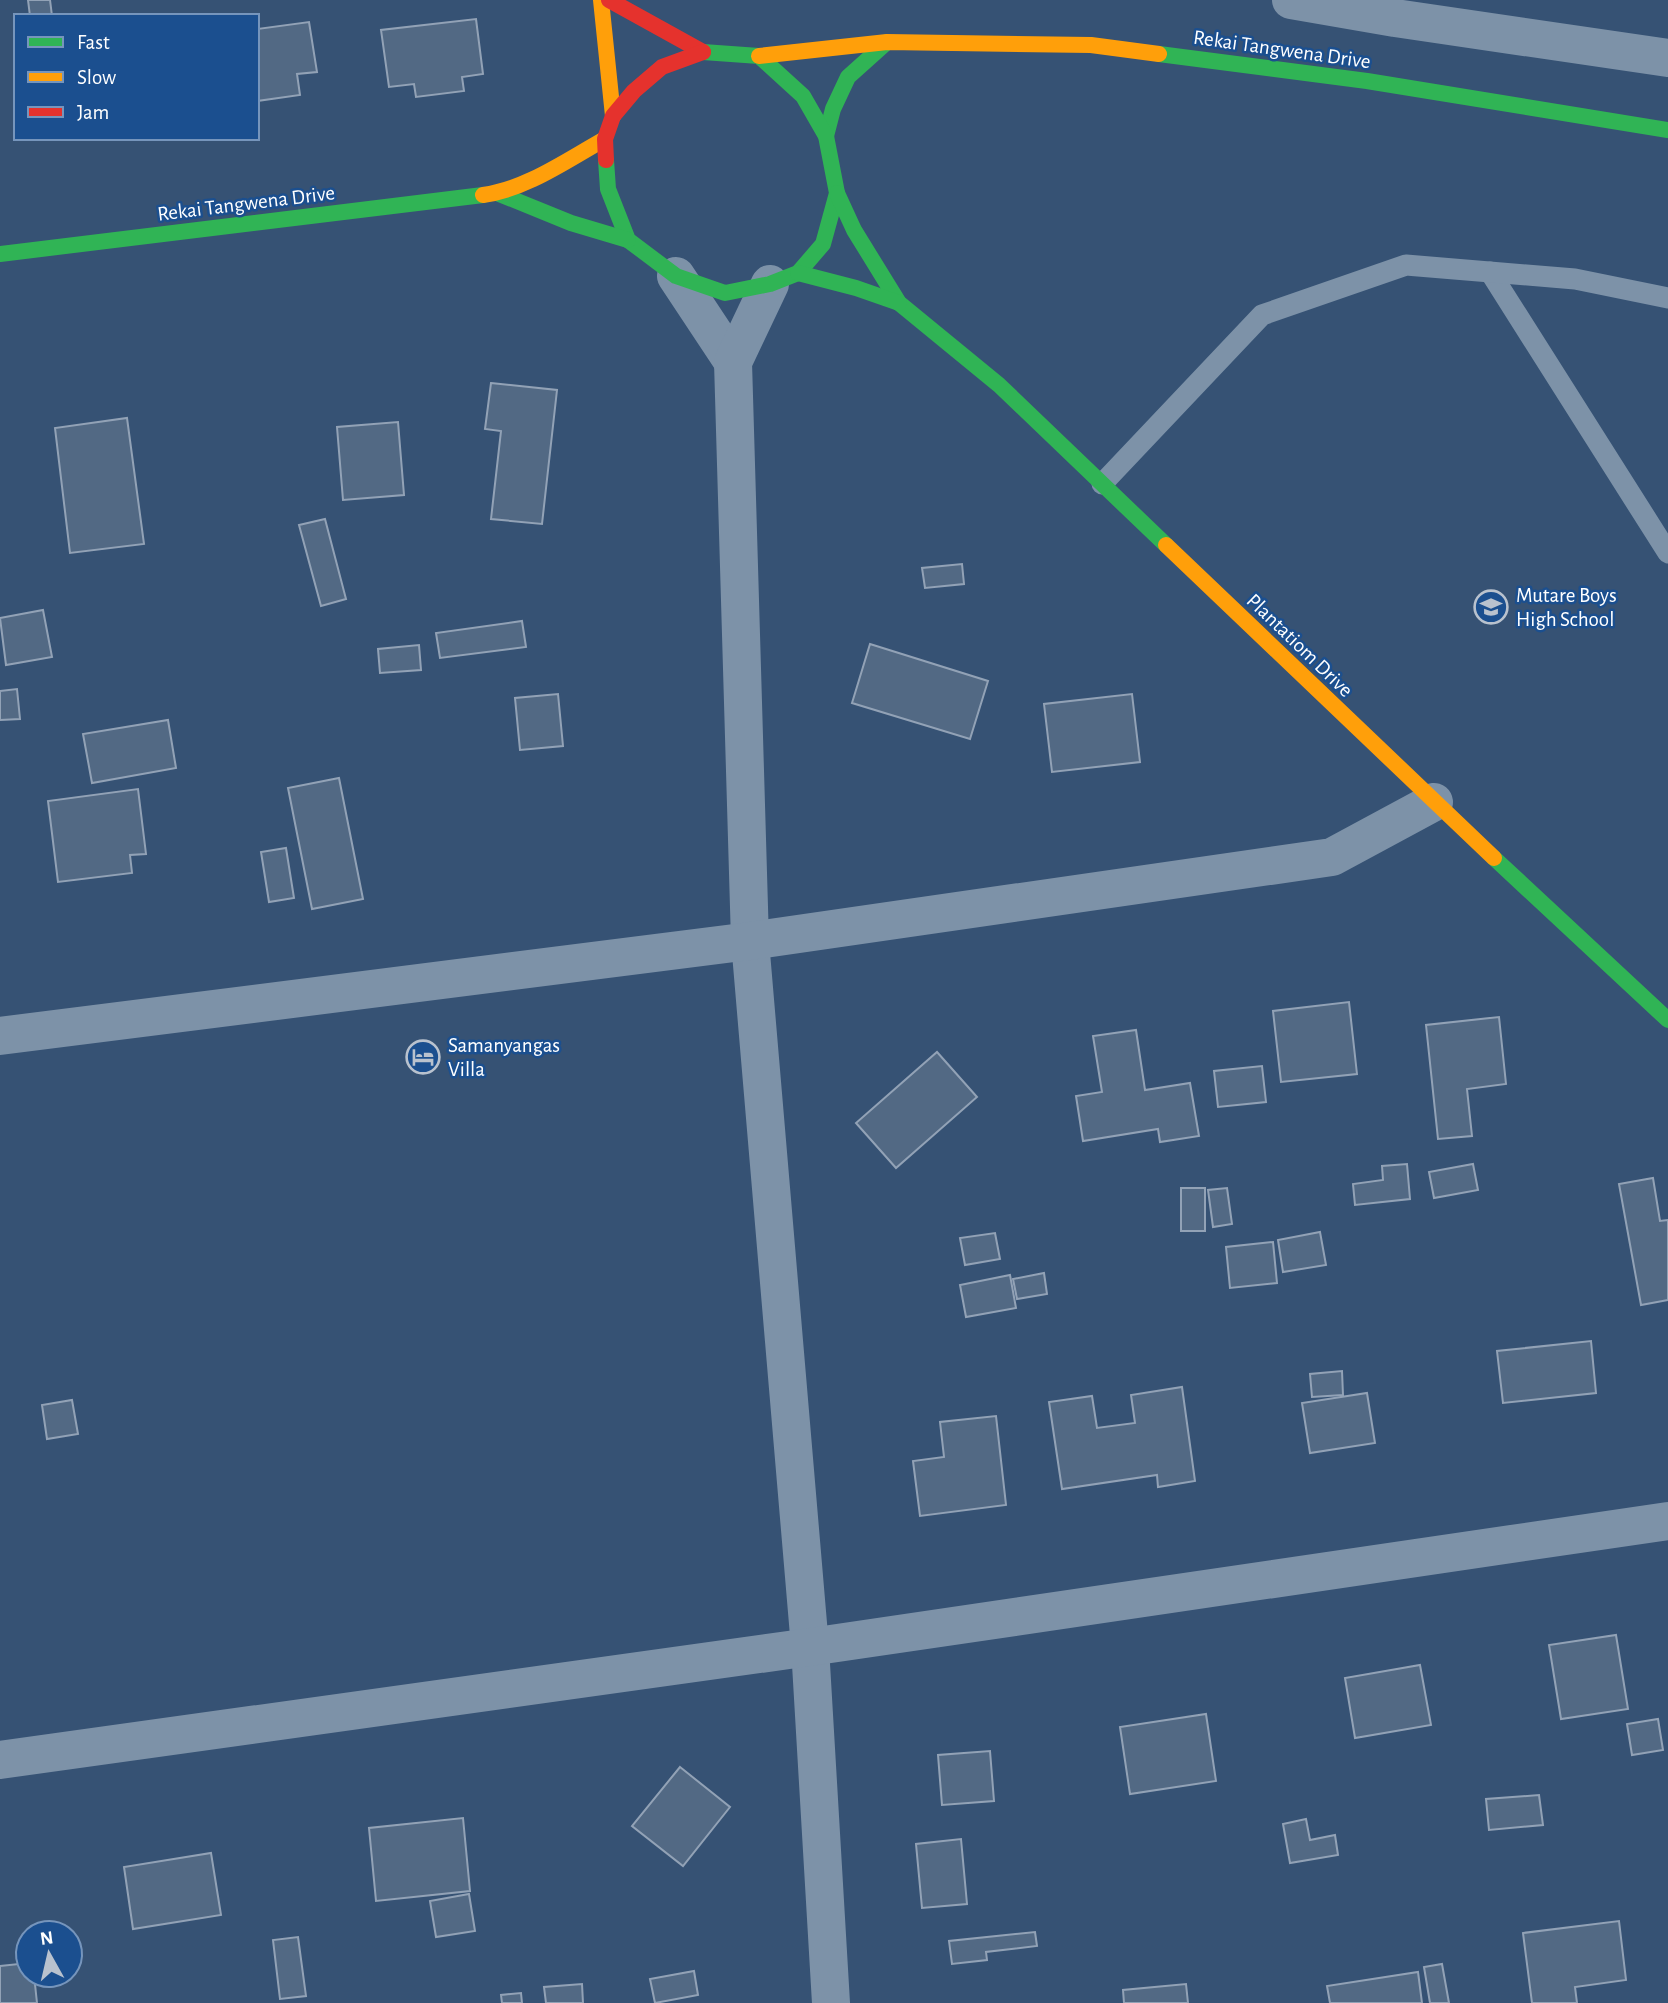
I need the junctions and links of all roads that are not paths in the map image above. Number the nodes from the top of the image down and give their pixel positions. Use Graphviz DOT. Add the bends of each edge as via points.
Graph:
graph roads {
  1 [pos="601,0"];
  2 [pos="609,0"];
  3 [pos="1291,0"];
  4 [pos="887,42"];
  5 [pos="703,52"];
  6 [pos="759,57"];
  7 [pos="1668,58"];
  8 [pos="613,116"];
  9 [pos="1668,130"];
  10 [pos="826,136"];
  11 [pos="605,139"];
  12 [pos="497,193"];
  13 [pos="837,193"];
  14 [pos="628,240"];
  15 [pos="0,254"];
  16 [pos="1490,272"];
  17 [pos="676,276"];
  18 [pos="784,279"];
  19 [pos="1668,298"];
  20 [pos="899,303"];
  21 [pos="733,362"];
  22 [pos="1102,484"];
  23 [pos="1668,553"];
  24 [pos="1434,802"];
  25 [pos="750,941"];
  26 [pos="1668,1020"];
  27 [pos="0,1036"];
  28 [pos="1668,1521"];
  29 [pos="810,1647"];
  30 [pos="0,1760"];
  31 [pos="831,2003"];
  1 -- 8 [label="street"];
  2 -- 5 [label="street"];
  3 -- 7 [label="street"];
  4 -- 6 [label="street, Rekai Tangwena Drive"];
  4 -- 9 [label="street, Rekai Tangwena Drive" via="1091,45 1367,81"];
  4 -- 10 [label="street" via="848,77"];
  5 -- 6 [label="street"];
  5 -- 8 [label="street" via="662,66"];
  6 -- 10 [label="street" via="803,96"];
  8 -- 11 [label="street"];
  10 -- 13 [label="street"];
  11 -- 12 [label="street" via="535,178"];
  11 -- 14 [label="street" via="608,190"];
  12 -- 14 [label="street" via="570,223"];
  12 -- 15 [label="street, Rekai Tangwena Drive"];
  13 -- 18 [label="street" via="823,244"];
  13 -- 20 [label="street"];
  14 -- 17 [label="street"];
  16 -- 19 [label="lane" via="1575,279"];
  16 -- 22 [label="lane" via="1406,265 1262,315"];
  16 -- 23 [label="lane"];
  17 -- 18 [label="street" via="725,293"];
  17 -- 21 [label="street"];
  18 -- 20 [label="street" via="856,288"];
  18 -- 21 [label="street"];
  20 -- 22 [label="street, Plantatiom Drive" via="999,385"];
  21 -- 25 [label="street"];
  22 -- 24 [label="street, Plantatiom Drive"];
  24 -- 25 [label="street" via="1332,857"];
  24 -- 26 [label="street, Plantatiom Drive"];
  25 -- 27 [label="street"];
  25 -- 29 [label="street"];
  28 -- 29 [label="street"];
  29 -- 30 [label="street"];
  29 -- 31 [label="street"];
}
